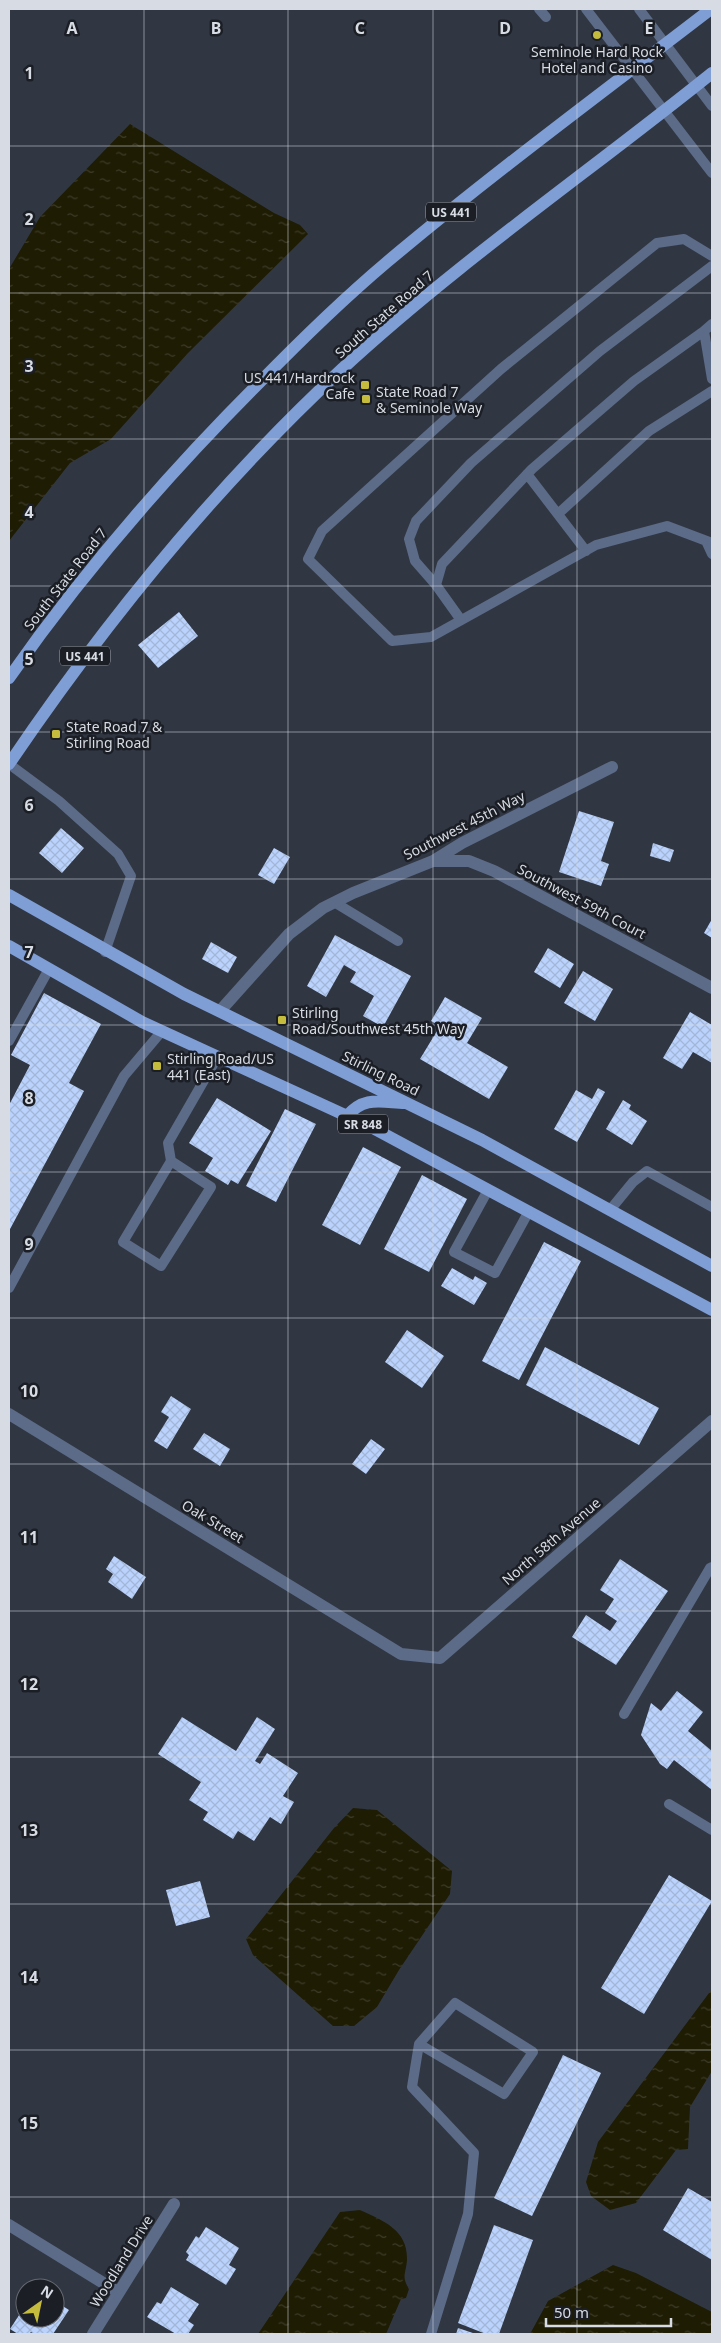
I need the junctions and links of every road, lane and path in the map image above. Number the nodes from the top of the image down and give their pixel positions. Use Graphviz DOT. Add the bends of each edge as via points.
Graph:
graph roads {
  1 [pos="586,9"];
  2 [pos="639,9"];
  3 [pos="711,9"];
  4 [pos="666,43"];
  5 [pos="634,69"];
  6 [pos="712,73"];
  7 [pos="697,85"];
  8 [pos="712,106"];
  9 [pos="664,111"];
  10 [pos="712,173"];
  11 [pos="712,256"];
  12 [pos="712,266"];
  13 [pos="708,328"];
  14 [pos="712,379"];
  15 [pos="712,391"];
  16 [pos="527,474"];
  17 [pos="559,513"];
  18 [pos="709,542"];
  19 [pos="586,551"];
  20 [pos="712,554"];
  21 [pos="436,585"];
  22 [pos="461,620"];
  23 [pos="9,678"];
  24 [pos="9,764"];
  25 [pos="612,767"];
  26 [pos="433,861"];
  27 [pos="9,895"];
  28 [pos="334,902"];
  29 [pos="398,941"];
  30 [pos="9,946"];
  31 [pos="105,952"];
  32 [pos="49,969"];
  33 [pos="712,988"];
  34 [pos="220,1011"];
  35 [pos="162,1031"];
  36 [pos="9,1041"];
  37 [pos="218,1056"];
  38 [pos="410,1104"];
  39 [pos="347,1116"];
  40 [pos="171,1161"];
  41 [pos="488,1190"];
  42 [pos="712,1206"];
  43 [pos="610,1210"];
  44 [pos="529,1211"];
  45 [pos="712,1265"];
  46 [pos="9,1288"];
  47 [pos="712,1310"];
  48 [pos="9,1414"];
  49 [pos="712,1421"];
  50 [pos="712,1567"];
  51 [pos="401,1654"];
  52 [pos="624,1714"];
  53 [pos="669,1804"];
  54 [pos="712,1830"];
  55 [pos="419,2044"];
  56 [pos="174,2204"];
  57 [pos="9,2225"];
  58 [pos="118,2292"];
  59 [pos="93,2334"];
  60 [pos="431,2334"];
  1 -- 5 [label="lane"];
  2 -- 4 [label="lane"];
  3 -- 4 [label="main road, South State Road 7 / US 441"];
  4 -- 5 [label="main road, South State Road 7 / US 441"];
  4 -- 7 [label="lane"];
  5 -- 9 [label="lane"];
  5 -- 23 [label="main road, South State Road 7 / US 441" via="387,262 285,356 131,520 66,600"];
  6 -- 7 [label="main road, South State Road 7 / US 441"];
  7 -- 8 [label="lane"];
  7 -- 9 [label="main road, South State Road 7 / US 441"];
  9 -- 10 [label="lane"];
  9 -- 24 [label="main road, South State Road 7 / US 441" via="478,254 343,368 281,428 123,605"];
  11 -- 22 [label="lane" via="684,239 657,243 501,369 322,531 308,559 392,641 431,636"];
  12 -- 21 [label="lane" via="600,351 471,463 416,521 409,539 415,560"];
  13 -- 14 [label="lane"];
  13 -- 16 [label="lane" via="634,381"];
  15 -- 17 [label="lane" via="649,431"];
  16 -- 17 [label="lane"];
  16 -- 21 [label="lane" via="442,564"];
  17 -- 19 [label="lane"];
  18 -- 19 [label="lane" via="667,526 596,545"];
  18 -- 20 [label="lane"];
  19 -- 22 [label="lane"];
  21 -- 22 [label="lane"];
  24 -- 31 [label="lane" via="59,801 118,854 131,876"];
  25 -- 26 [label="street, Southwest 45th Way"];
  26 -- 28 [label="street, Southwest 45th Way"];
  26 -- 33 [label="street, Southwest 59th Court" via="469,861 494,870"];
  27 -- 31 [label="main road, Stirling Road / SR 848"];
  28 -- 29 [label="lane"];
  28 -- 34 [label="street, Southwest 45th Way" via="289,934"];
  30 -- 32 [label="main road, SR 848"];
  31 -- 34 [label="main road, Stirling Road / SR 848"];
  32 -- 35 [label="main road, SR 848"];
  32 -- 36 [label="lane"];
  34 -- 38 [label="main road, Stirling Road / SR 848"];
  35 -- 37 [label="main road, SR 848"];
  35 -- 46 [label="lane" via="124,1076"];
  37 -- 39 [label="main road, SR 848"];
  37 -- 40 [label="lane" via="168,1143"];
  38 -- 39 [label="main road" via="365,1102 356,1105"];
  38 -- 43 [label="main road, Stirling Road / SR 848"];
  39 -- 41 [label="main road, SR 848"];
  40 -- 40 [label="lane" via="123,1242 161,1266 211,1187"];
  41 -- 44 [label="main road, SR 848"];
  41 -- 44 [label="lane" via="454,1252 495,1273"];
  42 -- 43 [label="lane" via="647,1171 633,1182"];
  43 -- 45 [label="main road, Stirling Road / SR 848"];
  44 -- 47 [label="main road, SR 848"];
  48 -- 51 [label="street, Oak Street"];
  49 -- 51 [label="street, North 58th Avenue" via="440,1658"];
  50 -- 52 [label="lane"];
  53 -- 54 [label="lane"];
  55 -- 55 [label="lane" via="455,2003 534,2052 504,2094"];
  55 -- 60 [label="lane" via="412,2087 474,2152 468,2214"];
  56 -- 58 [label="street, Woodland Drive"];
  57 -- 58 [label="street"];
  58 -- 59 [label="street, Woodland Drive"];
}
